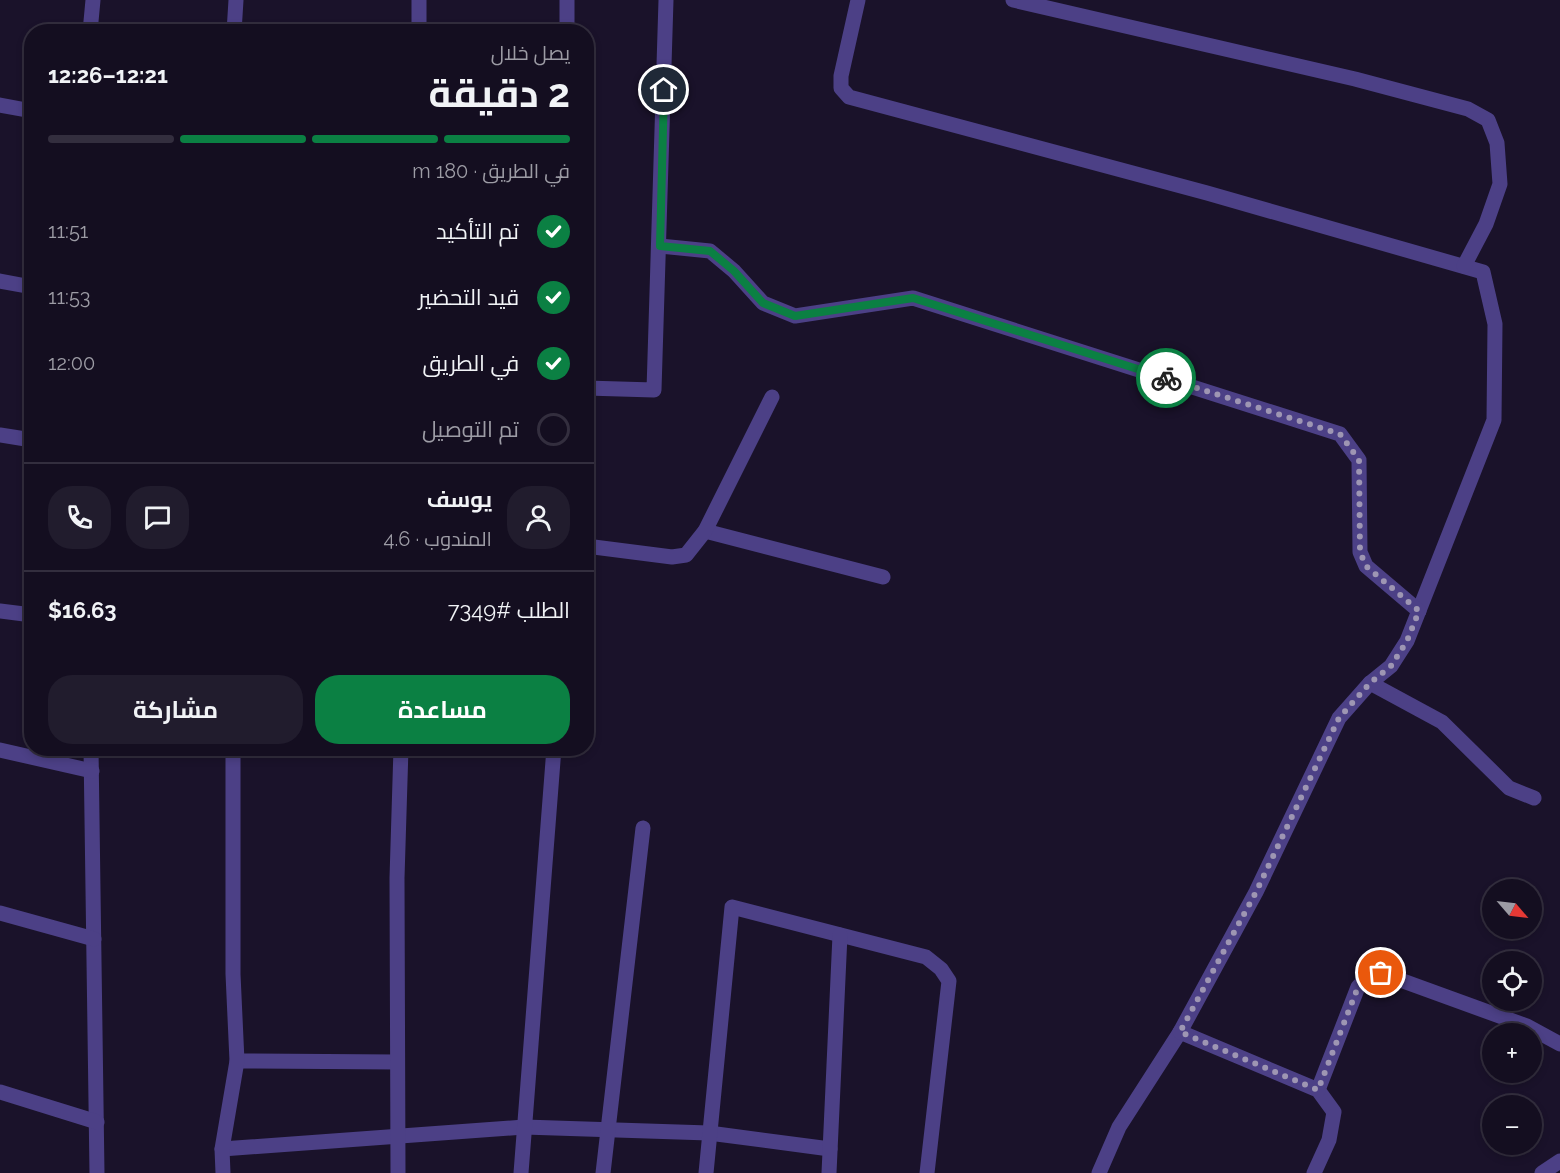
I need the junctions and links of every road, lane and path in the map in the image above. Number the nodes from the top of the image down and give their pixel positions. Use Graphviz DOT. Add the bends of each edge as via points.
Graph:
graph roads {
  1 [pos="93,0"];
  2 [pos="236,0"];
  3 [pos="419,0"];
  4 [pos="567,0"];
  5 [pos="666,0"];
  6 [pos="858,0"];
  7 [pos="1013,0"];
  8 [pos="91,24"];
  9 [pos="234,24"];
  10 [pos="419,24"];
  11 [pos="567,24"];
  12 [pos="0,105"];
  13 [pos="24,110"];
  14 [pos="660,246"];
  15 [pos="1464,266"];
  16 [pos="0,281"];
  17 [pos="24,286"];
  18 [pos="594,388"];
  19 [pos="772,397"];
  20 [pos="0,435"];
  21 [pos="24,439"];
  22 [pos="705,531"];
  23 [pos="594,547"];
  24 [pos="883,577"];
  25 [pos="0,611"];
  26 [pos="1419,611"];
  27 [pos="24,614"];
  28 [pos="1370,683"];
  29 [pos="0,750"];
  30 [pos="24,755"];
  31 [pos="26,756"];
  32 [pos="91,756"];
  33 [pos="233,756"];
  34 [pos="401,756"];
  35 [pos="553,756"];
  36 [pos="92,771"];
  37 [pos="1534,798"];
  38 [pos="643,828"];
  39 [pos="0,913"];
  40 [pos="840,935"];
  41 [pos="94,939"];
  42 [pos="1180,1032"];
  43 [pos="1560,1044"];
  44 [pos="237,1061"];
  45 [pos="397,1062"];
  46 [pos="1318,1090"];
  47 [pos="0,1092"];
  48 [pos="97,1122"];
  49 [pos="524,1127"];
  50 [pos="608,1130"];
  51 [pos="709,1133"];
  52 [pos="396,1136"];
  53 [pos="222,1149"];
  54 [pos="830,1149"];
  55 [pos="1560,1161"];
  56 [pos="98,1173"];
  57 [pos="223,1173"];
  58 [pos="398,1173"];
  59 [pos="521,1173"];
  60 [pos="603,1173"];
  61 [pos="706,1173"];
  62 [pos="829,1173"];
  63 [pos="927,1173"];
  64 [pos="1099,1173"];
  65 [pos="1314,1173"];
  66 [pos="1542,1173"];
  1 -- 8 [label="street"];
  2 -- 9 [label="street"];
  3 -- 10 [label="street"];
  4 -- 11 [label="street"];
  5 -- 14 [label="street"];
  6 -- 15 [label="street" via="841,76 841,88 849,97"];
  7 -- 15 [label="street" via="1355,79 1468,109 1488,120 1497,143 1500,184 1486,224"];
  12 -- 13 [label="street"];
  14 -- 18 [label="street" via="654,390"];
  14 -- 26 [label="street" via="710,251 763,303 795,316 913,298 1340,434 1359,460 1360,552 1366,566"];
  15 -- 26 [label="street" via="1483,272 1495,324 1494,420"];
  16 -- 17 [label="street"];
  19 -- 22 [label="street"];
  20 -- 21 [label="street"];
  22 -- 23 [label="street" via="686,555 672,557"];
  22 -- 24 [label="street"];
  25 -- 27 [label="street"];
  26 -- 28 [label="street" via="1391,666"];
  28 -- 37 [label="street" via="1443,722 1509,788"];
  28 -- 42 [label="street" via="1339,718 1256,892"];
  29 -- 30 [label="street"];
  31 -- 36 [label="street"];
  32 -- 36 [label="street"];
  33 -- 44 [label="street"];
  34 -- 45 [label="street"];
  35 -- 49 [label="street"];
  36 -- 41 [label="street"];
  38 -- 50 [label="street"];
  39 -- 41 [label="street"];
  40 -- 51 [label="street" via="732,907"];
  40 -- 54 [label="street"];
  40 -- 63 [label="street" via="926,957 949,981"];
  41 -- 48 [label="street"];
  42 -- 46 [label="street"];
  42 -- 64 [label="street" via="1119,1127"];
  43 -- 46 [label="street" via="1527,1026 1381,973 1367,977 1358,987"];
  44 -- 45 [label="street"];
  44 -- 53 [label="street"];
  45 -- 52 [label="street"];
  46 -- 65 [label="street" via="1334,1112 1329,1140"];
  47 -- 48 [label="street"];
  48 -- 56 [label="street"];
  49 -- 50 [label="street"];
  49 -- 52 [label="street"];
  49 -- 59 [label="street"];
  50 -- 51 [label="street"];
  50 -- 60 [label="street"];
  51 -- 54 [label="street"];
  51 -- 61 [label="street"];
  52 -- 53 [label="street"];
  52 -- 58 [label="street"];
  53 -- 57 [label="street"];
  54 -- 62 [label="street"];
  55 -- 66 [label="street"];
}
